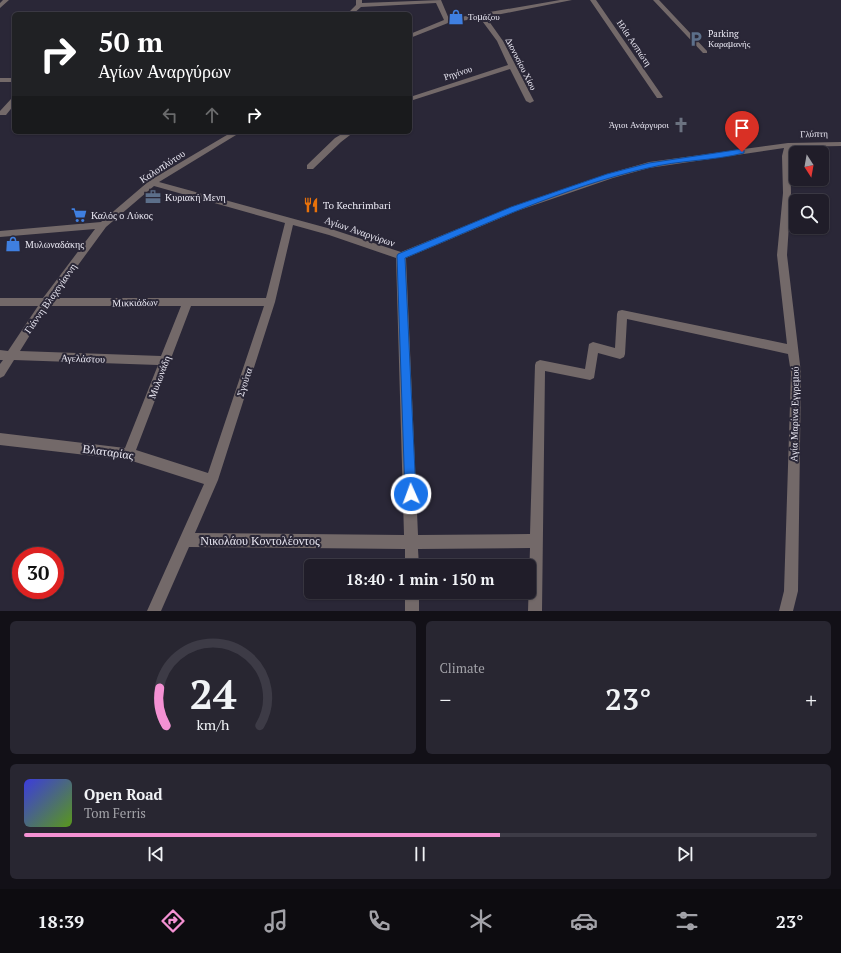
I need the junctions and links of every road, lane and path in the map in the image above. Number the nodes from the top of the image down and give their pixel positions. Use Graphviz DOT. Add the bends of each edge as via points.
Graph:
graph roads {
  1 [pos="6,0"];
  2 [pos="569,0"];
  3 [pos="593,0"];
  4 [pos="656,0"];
  5 [pos="438,1"];
  6 [pos="359,3"];
  7 [pos="539,3"];
  8 [pos="0,6"];
  9 [pos="352,12"];
  10 [pos="482,16"];
  11 [pos="447,21"];
  12 [pos="412,35"];
  13 [pos="705,52"];
  14 [pos="512,66"];
  15 [pos="0,80"];
  16 [pos="12,80"];
  17 [pos="659,97"];
  18 [pos="412,98"];
  19 [pos="530,101"];
  20 [pos="12,103"];
  21 [pos="0,113"];
  22 [pos="234,134"];
  23 [pos="347,134"];
  24 [pos="841,144"];
  25 [pos="788,145"];
  26 [pos="310,168"];
  27 [pos="152,183"];
  28 [pos="290,220"];
  29 [pos="103,225"];
  30 [pos="2,236"];
  31 [pos="401,256"];
  32 [pos="188,301"];
  33 [pos="0,302"];
  34 [pos="270,302"];
  35 [pos="45,303"];
  36 [pos="793,350"];
  37 [pos="0,355"];
  38 [pos="12,356"];
  39 [pos="166,361"];
  40 [pos="0,374"];
  41 [pos="0,439"];
  42 [pos="130,454"];
  43 [pos="212,480"];
  44 [pos="186,540"];
  45 [pos="536,540"];
  46 [pos="412,542"];
  47 [pos="412,559"];
  48 [pos="412,599"];
  49 [pos="154,611"];
  50 [pos="412,611"];
  51 [pos="535,611"];
  52 [pos="786,611"];
  1 -- 8 [label="street"];
  2 -- 7 [label="street"];
  3 -- 17 [label="street, Ηλία Ασπιώτη"];
  4 -- 13 [label="street"];
  5 -- 6 [label="street"];
  5 -- 11 [label="street"];
  6 -- 9 [label="street"];
  7 -- 10 [label="street"];
  10 -- 11 [label="street"];
  10 -- 14 [label="street, Διονυσίου Χίου" via="500,41"];
  11 -- 12 [label="street"];
  14 -- 18 [label="street, Ρηγίνου"];
  14 -- 19 [label="street, Διονυσίου Χίου"];
  15 -- 16 [label="street"];
  20 -- 21 [label="street" via="4,113"];
  22 -- 27 [label="street, Καλοπλύτου"];
  23 -- 26 [label="street"];
  24 -- 25 [label="street, Γλύπτη"];
  25 -- 31 [label="street, Αγίων Αναργύρων" via="649,165 610,176 514,209"];
  25 -- 36 [label="street, Αγία Μαρίνα Εγγρεμού" via="782,255"];
  27 -- 28 [label="street, Αγίων Αναργύρων"];
  27 -- 29 [label="street, Καλοπλύτου"];
  28 -- 31 [label="street, Αγίων Αναργύρων"];
  28 -- 34 [label="street, Σγούτα"];
  29 -- 30 [label="street"];
  29 -- 35 [label="street, Γιάννη Βλαχογίαννη"];
  31 -- 46 [label="street"];
  32 -- 34 [label="street, Μικκιάδων"];
  32 -- 35 [label="street, Μικκιάδων"];
  32 -- 39 [label="street, Μυλωνάδη"];
  33 -- 35 [label="street, Μικκιάδων"];
  34 -- 43 [label="street, Σγούτα"];
  35 -- 38 [label="street, Γιάννη Βλαχογίαννη"];
  36 -- 45 [label="street" via="622,314 620,354 593,347 590,375 540,365"];
  36 -- 52 [label="street, Αγία Μαρίνα Εγγρεμού" via="796,373 791,591"];
  37 -- 38 [label="street, Αγελάστου"];
  38 -- 39 [label="street, Αγελάστου"];
  38 -- 40 [label="street, Γιάννη Βλαχογίαννη"];
  39 -- 42 [label="street, Μυλωνάδη"];
  41 -- 42 [label="street, Βλαταρίας"];
  42 -- 43 [label="street, Βλαταρίας"];
  43 -- 44 [label="street, Σγούτα"];
  44 -- 46 [label="street, Νικολάου Κοντολέοντος"];
  44 -- 49 [label="street, Νικολάου Κοντολέοντος"];
  45 -- 46 [label="street, Νικολάου Κοντολέοντος"];
  45 -- 51 [label="street"];
  46 -- 47 [label="street"];
  48 -- 50 [label="street"];
}
